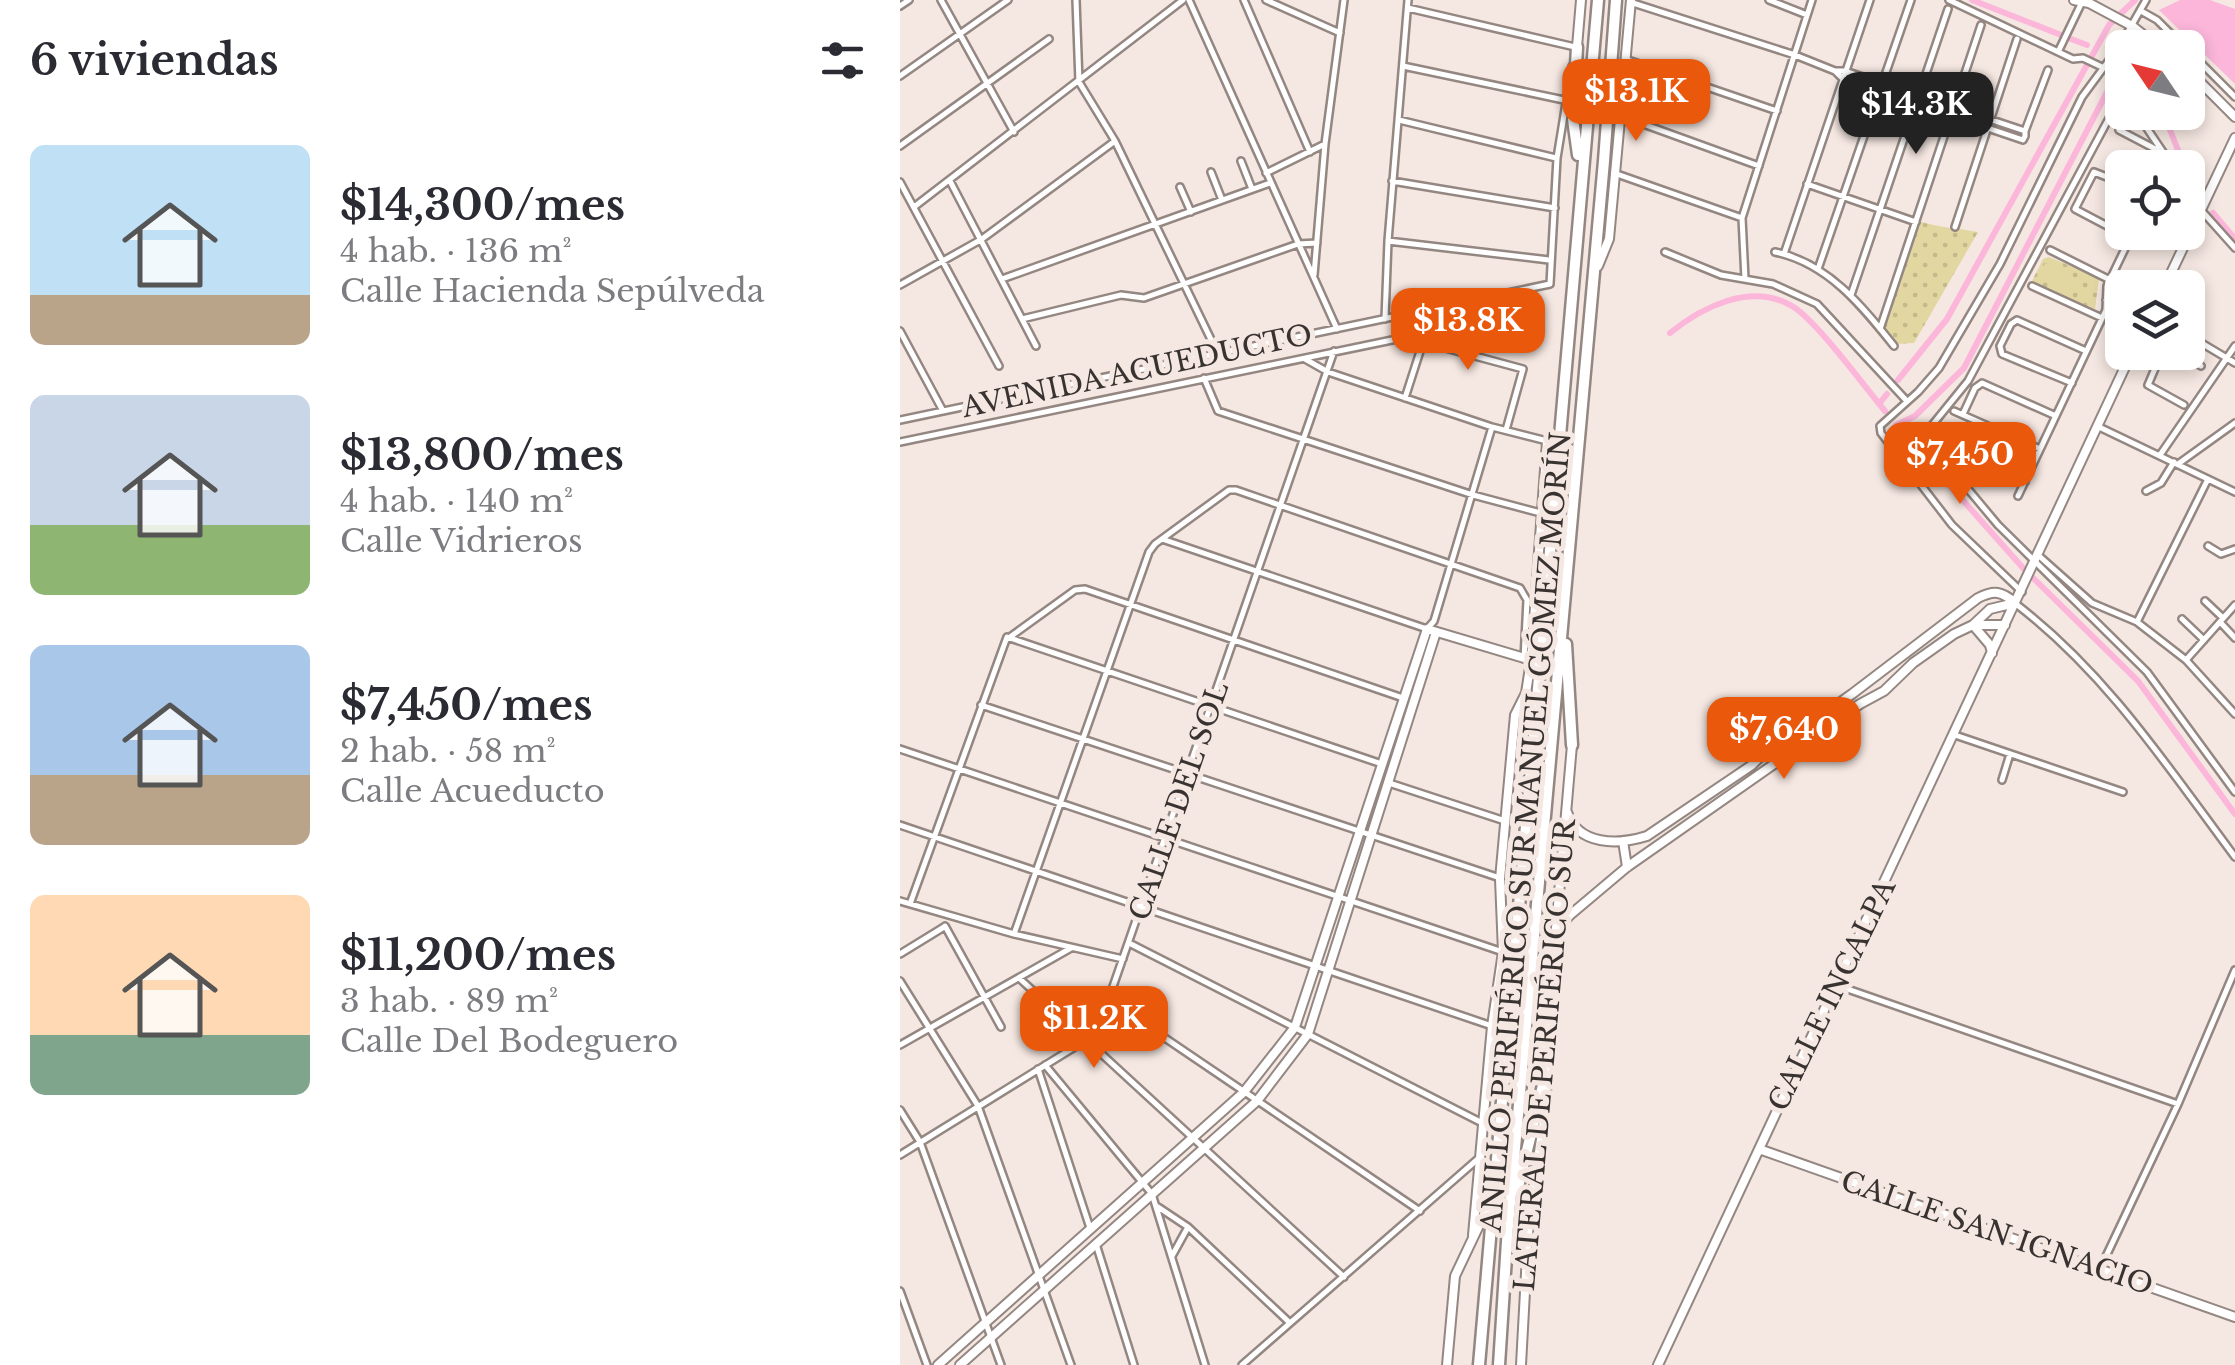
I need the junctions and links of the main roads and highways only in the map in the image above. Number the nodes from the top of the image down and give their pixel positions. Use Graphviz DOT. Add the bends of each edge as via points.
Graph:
graph roads {
  1 [pos="1598,0"];
  2 [pos="1616,0"];
  3 [pos="1577,47"];
  4 [pos="1581,176"];
  5 [pos="1564,608"];
  6 [pos="1572,745"];
  7 [pos="1546,1073"];
  8 [pos="1508,1226"];
  9 [pos="1480,1365"];
  10 [pos="1499,1365"];
  1 -- 4 [label="highway, ANILLO PERIFÉRICO SUR MANUEL GÓMEZ MORÍN"];
  2 -- 5 [label="highway, ANILLO PERIFÉRICO SUR MANUEL GÓMEZ MORÍN"];
  3 -- 4 [label="highway" via="1573,119"];
  4 -- 9 [label="highway, ANILLO PERIFÉRICO SUR MANUEL GÓMEZ MORÍN" via="1532,661"];
  5 -- 6 [label="highway"];
  5 -- 8 [label="highway, ANILLO PERIFÉRICO SUR MANUEL GÓMEZ MORÍN"];
  7 -- 8 [label="highway"];
  8 -- 10 [label="highway, ANILLO PERIFÉRICO SUR MANUEL GÓMEZ MORÍN"];
}
